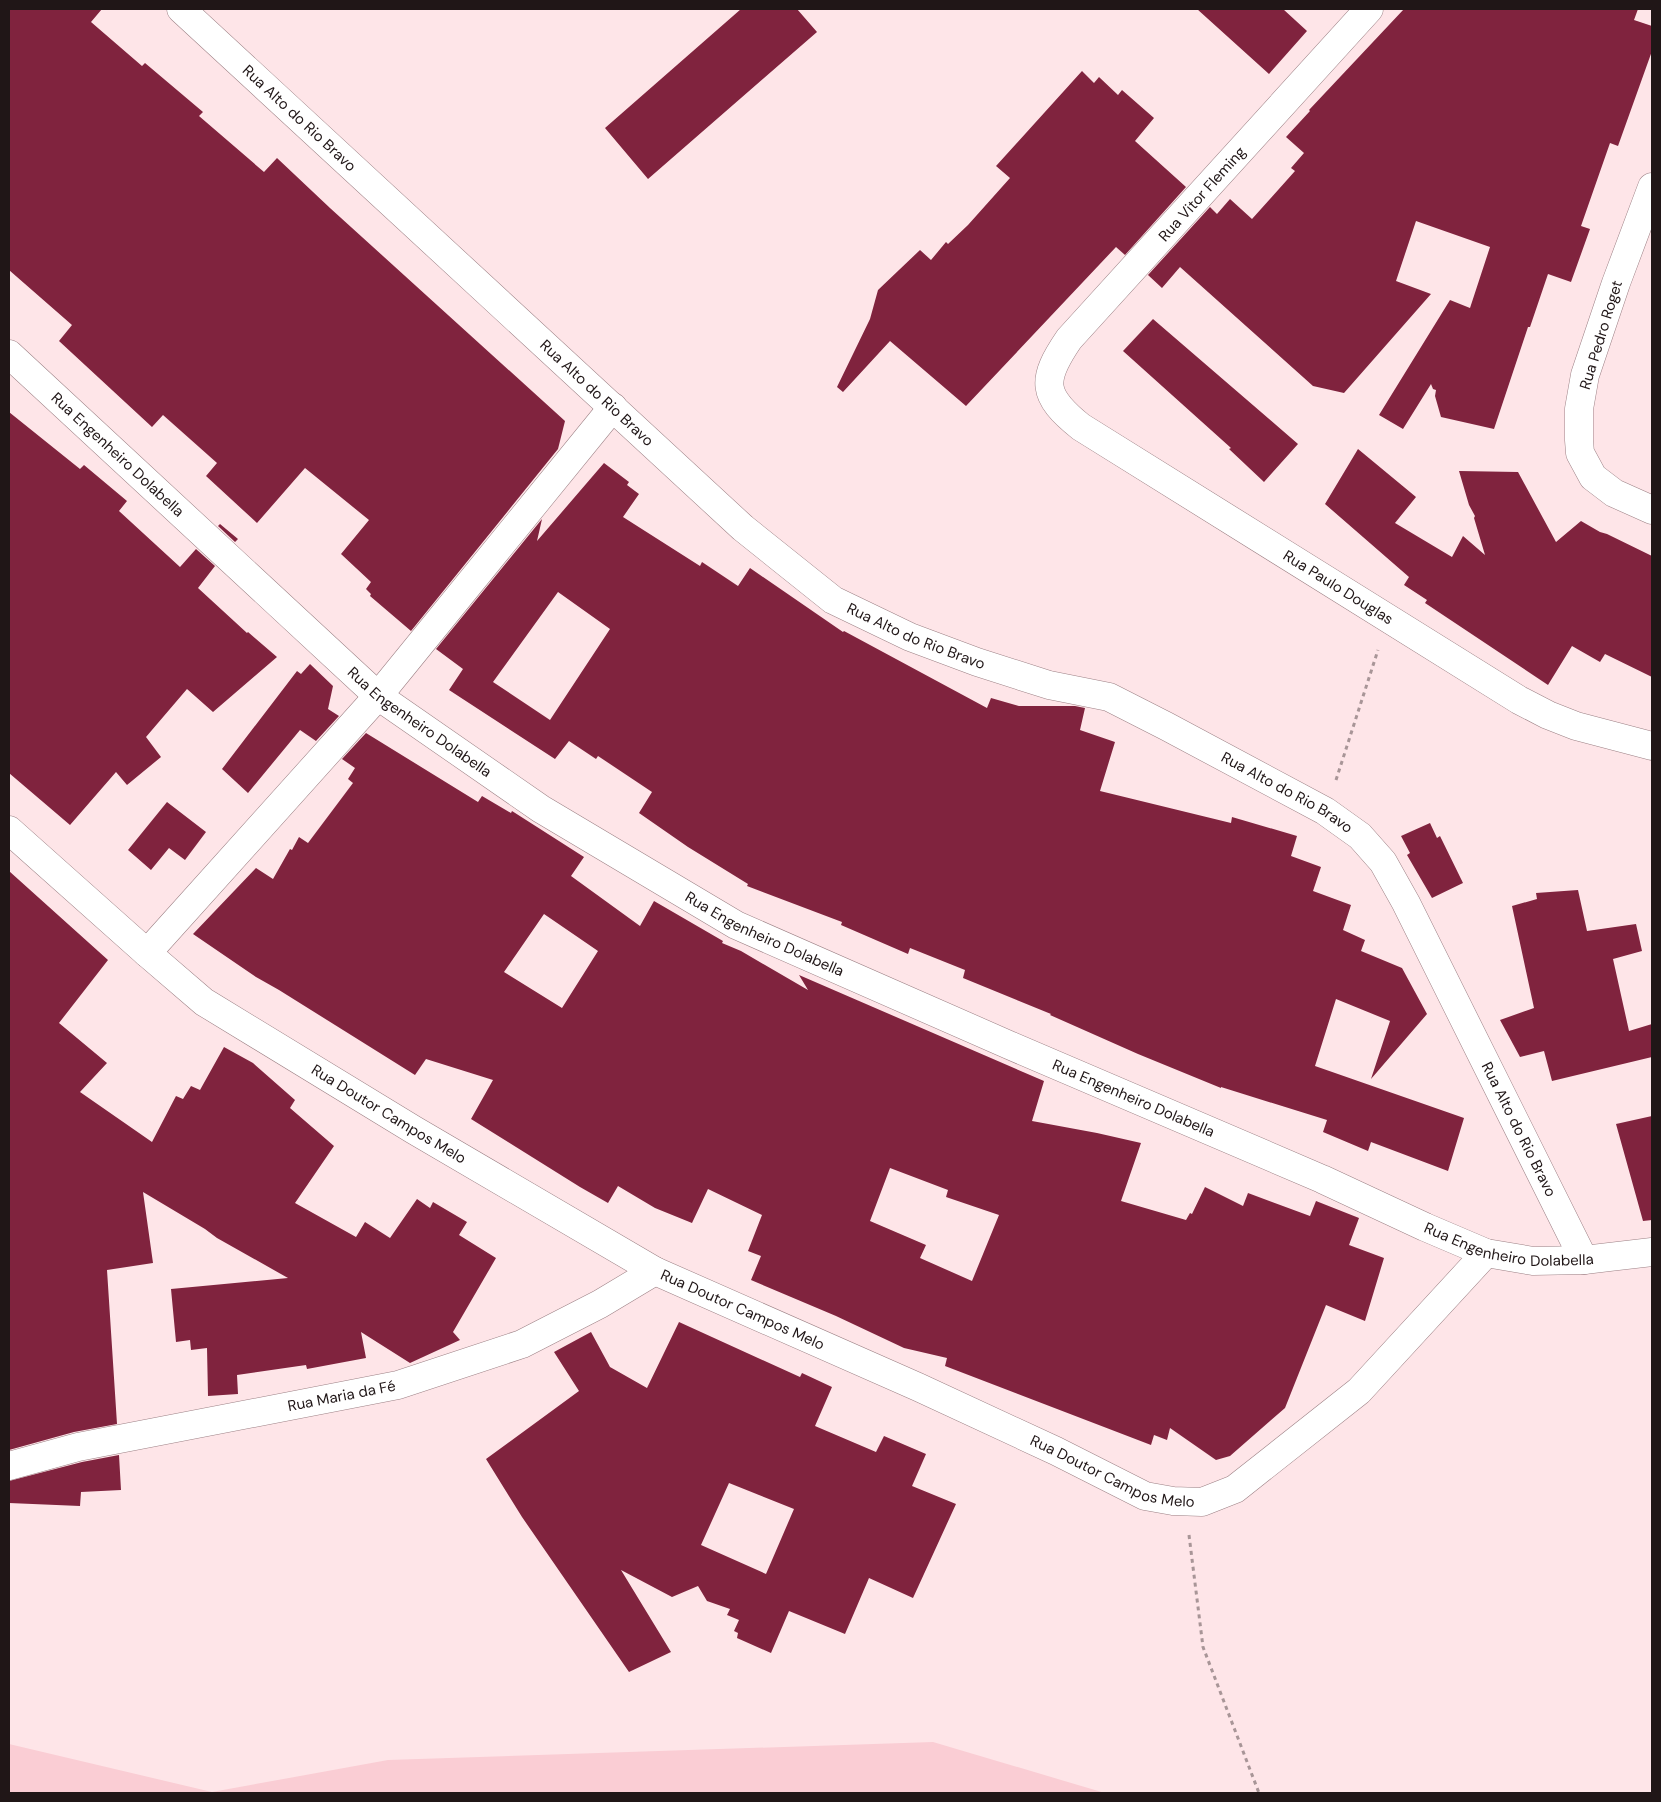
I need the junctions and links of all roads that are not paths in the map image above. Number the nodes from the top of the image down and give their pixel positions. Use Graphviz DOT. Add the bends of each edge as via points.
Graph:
graph roads {
  1 [pos="181,9"];
  2 [pos="1369,9"];
  3 [pos="1652,187"];
  4 [pos="9,354"];
  5 [pos="1048,387"];
  6 [pos="613,407"];
  7 [pos="1652,510"];
  8 [pos="378,696"];
  9 [pos="1652,746"];
  10 [pos="9,830"];
  11 [pos="146,953"];
  12 [pos="1652,1252"];
  13 [pos="1486,1253"];
  14 [pos="1584,1260"];
  15 [pos="655,1271"];
  16 [pos="9,1466"];
  1 -- 6 [label="street, Rua Alto do Rio Bravo"];
  2 -- 5 [label="street, Rua Vitor Fleming" via="1069,339 1055,360"];
  3 -- 7 [label="street, Rua Pedro Roget" via="1586,375 1579,440 1580,453 1593,477 1614,493"];
  4 -- 8 [label="street, Rua Engenheiro Dolabella"];
  5 -- 9 [label="street, Rua Paulo Douglas" via="1063,413 1081,427 1519,700 1548,716 1576,726"];
  6 -- 8 [label="street"];
  6 -- 14 [label="street, Rua Alto do Rio Bravo" via="743,528 833,600 910,637 977,662 1049,685 1109,697 1325,811 1360,836 1383,862 1406,903"];
  8 -- 11 [label="street"];
  8 -- 13 [label="street, Rua Engenheiro Dolabella" via="541,809 736,925"];
  10 -- 11 [label="street, Rua Doutor Campos Melo"];
  11 -- 15 [label="street, Rua Doutor Campos Melo" via="204,1002"];
  12 -- 14 [label="street, Rua Engenheiro Dolabella"];
  13 -- 14 [label="street, Rua Engenheiro Dolabella" via="1533,1261"];
  13 -- 15 [label="street, Rua Doutor Campos Melo" via="1359,1391 1235,1489 1202,1502 1146,1496 918,1387"];
  15 -- 16 [label="street, Rua Maria da Fé" via="522,1344 398,1384 78,1447"];
}
